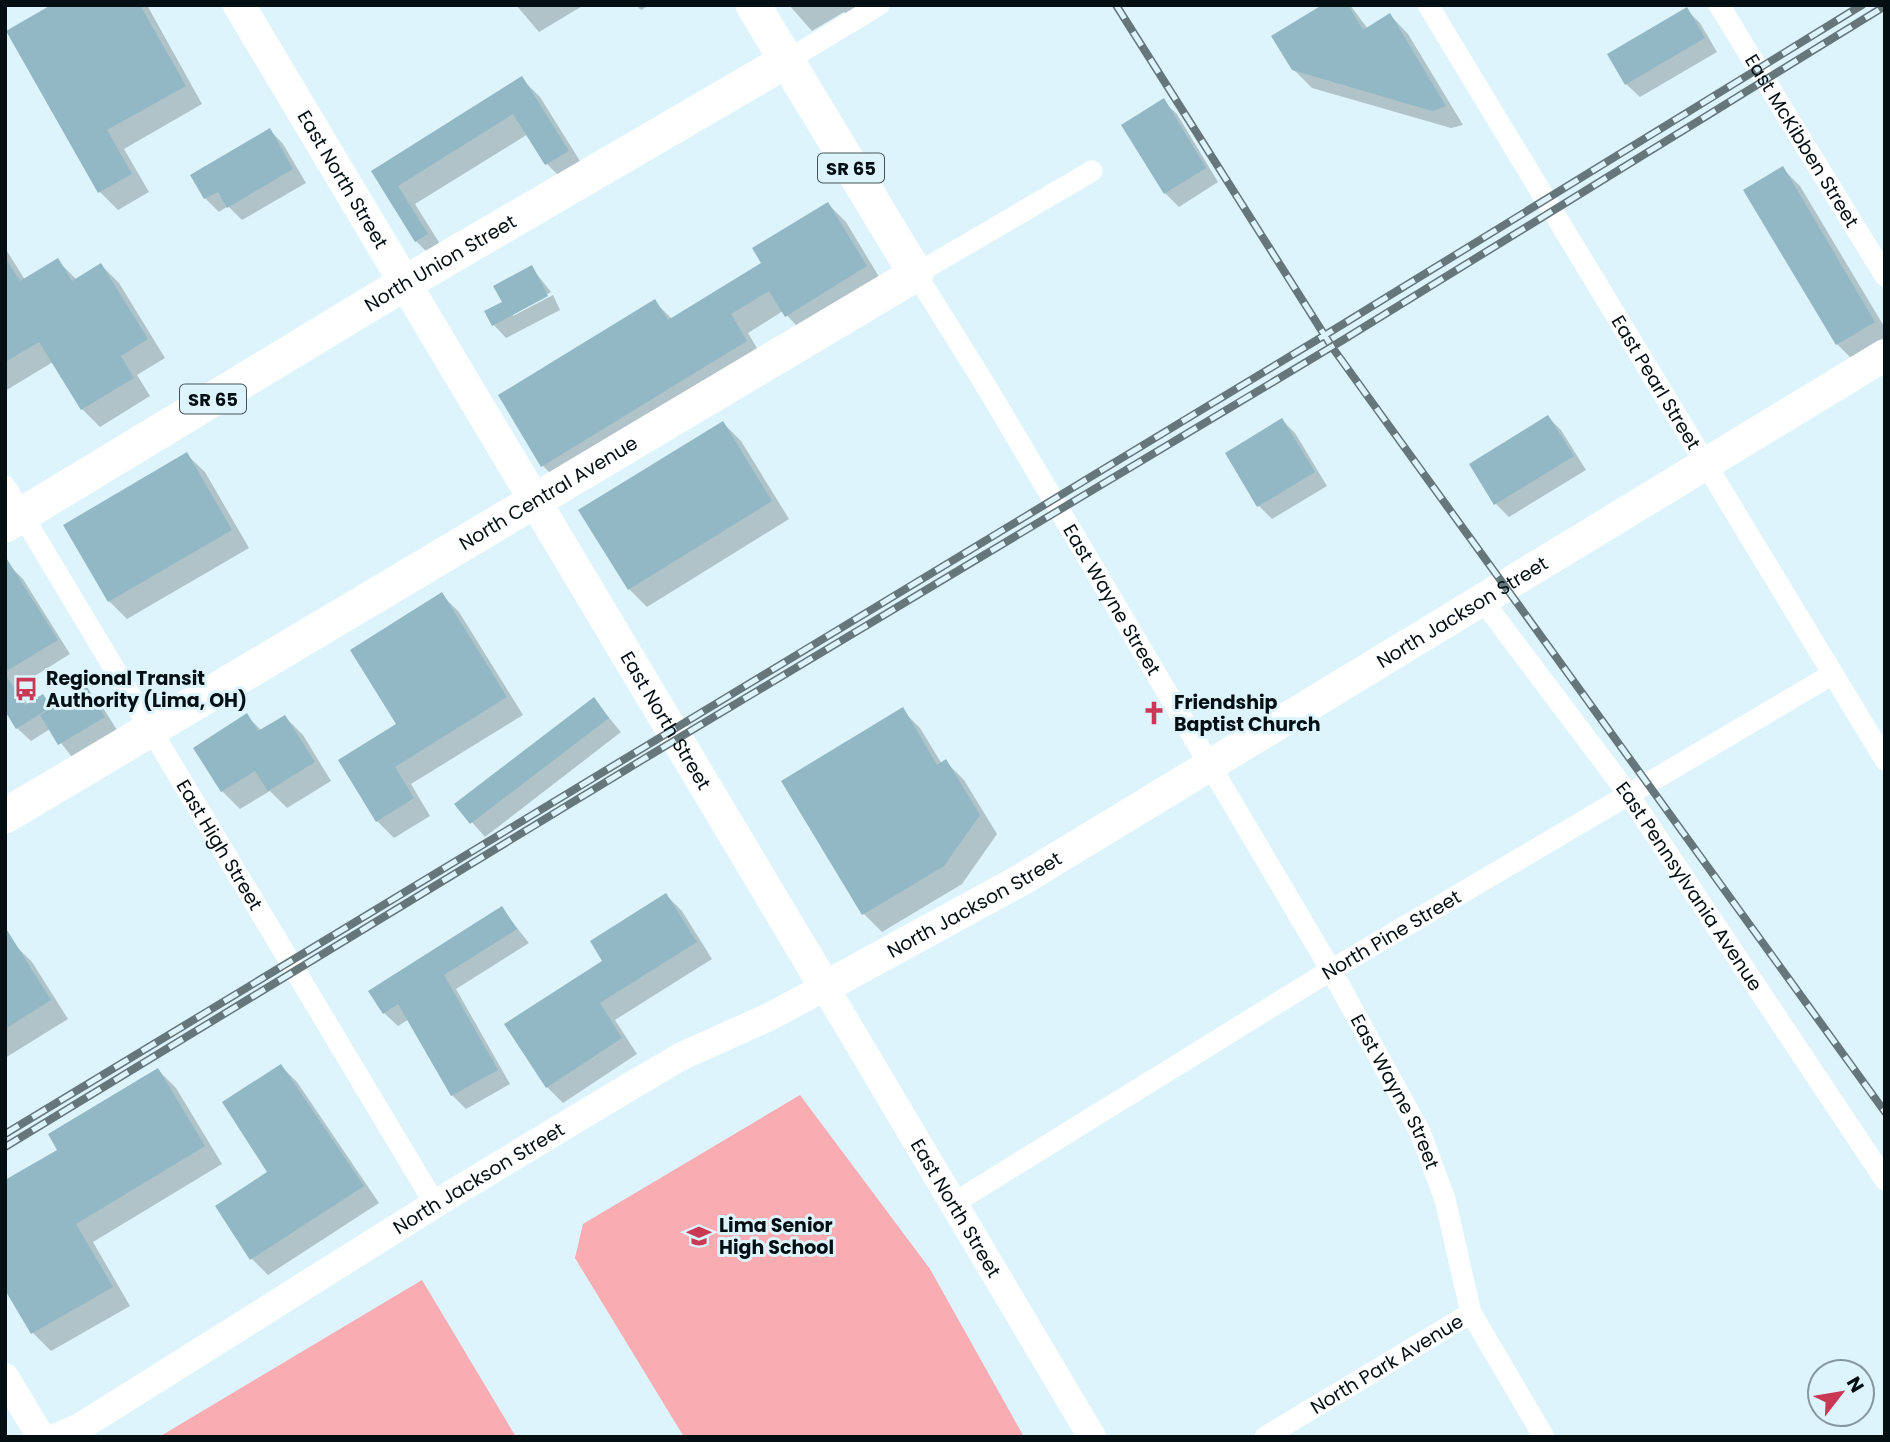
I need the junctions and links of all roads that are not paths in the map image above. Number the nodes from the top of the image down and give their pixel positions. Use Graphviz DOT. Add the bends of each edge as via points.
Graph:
graph roads {
  1 [pos="239,5"];
  2 [pos="753,5"];
  3 [pos="878,5"];
  4 [pos="1428,5"];
  5 [pos="1718,5"];
  6 [pos="786,61"];
  7 [pos="1091,171"];
  8 [pos="916,274"];
  9 [pos="1885,276"];
  10 [pos="405,283"];
  11 [pos="1885,355"];
  12 [pos="1706,465"];
  13 [pos="535,500"];
  14 [pos="11,509"];
  15 [pos="1483,601"];
  16 [pos="1833,674"];
  17 [pos="151,730"];
  18 [pos="1884,755"];
  19 [pos="1210,765"];
  20 [pos="1629,795"];
  21 [pos="5,816"];
  22 [pos="1331,970"];
  23 [pos="825,987"];
  24 [pos="1885,1180"];
  25 [pos="954,1203"];
  26 [pos="435,1204"];
  27 [pos="1471,1313"];
  28 [pos="5,1377"];
  29 [pos="41,1437"];
  30 [pos="57,1437"];
  31 [pos="1091,1437"];
  32 [pos="1265,1437"];
  33 [pos="1544,1437"];
  1 -- 10 [label="main road, East North Street"];
  2 -- 6 [label="main road, East Wayne Street / SR 65"];
  3 -- 6 [label="street, North Union Street"];
  4 -- 12 [label="street, East Pearl Street"];
  5 -- 9 [label="street, East McKibben Street"];
  6 -- 8 [label="main road, East Wayne Street / SR 65"];
  6 -- 10 [label="main road, North Union Street / SR 65"];
  7 -- 8 [label="street, North Central Avenue"];
  8 -- 13 [label="main road, North Central Avenue"];
  8 -- 19 [label="street, East Wayne Street"];
  10 -- 13 [label="main road, East North Street"];
  10 -- 14 [label="main road, North Union Street / SR 65"];
  11 -- 12 [label="main road, North Jackson Street"];
  12 -- 15 [label="main road, North Jackson Street"];
  12 -- 16 [label="street, East Pearl Street"];
  13 -- 17 [label="main road, North Central Avenue"];
  13 -- 23 [label="main road, East North Street"];
  14 -- 17 [label="street, East High Street"];
  15 -- 19 [label="main road, North Jackson Street"];
  15 -- 20 [label="street, East Pennsylvania Avenue"];
  16 -- 18 [label="street, East Pearl Street"];
  16 -- 20 [label="street, North Pine Street"];
  17 -- 21 [label="main road, North Central Avenue"];
  17 -- 26 [label="street, East High Street"];
  19 -- 22 [label="street, East Wayne Street"];
  19 -- 23 [label="main road, North Jackson Street" via="1021,880"];
  20 -- 22 [label="street, North Pine Street"];
  20 -- 24 [label="street, East Pennsylvania Avenue"];
  22 -- 25 [label="street, North Pine Street"];
  22 -- 27 [label="street, East Wayne Street" via="1420,1132 1445,1199"];
  23 -- 25 [label="street, East North Street"];
  23 -- 26 [label="street, North Jackson Street" via="682,1056"];
  25 -- 31 [label="street, East North Street"];
  26 -- 30 [label="street, North Jackson Street" via="80,1427"];
  27 -- 32 [label="street, North Park Avenue"];
  27 -- 33 [label="street, East Wayne Street"];
  28 -- 29 [label="street"];
}
